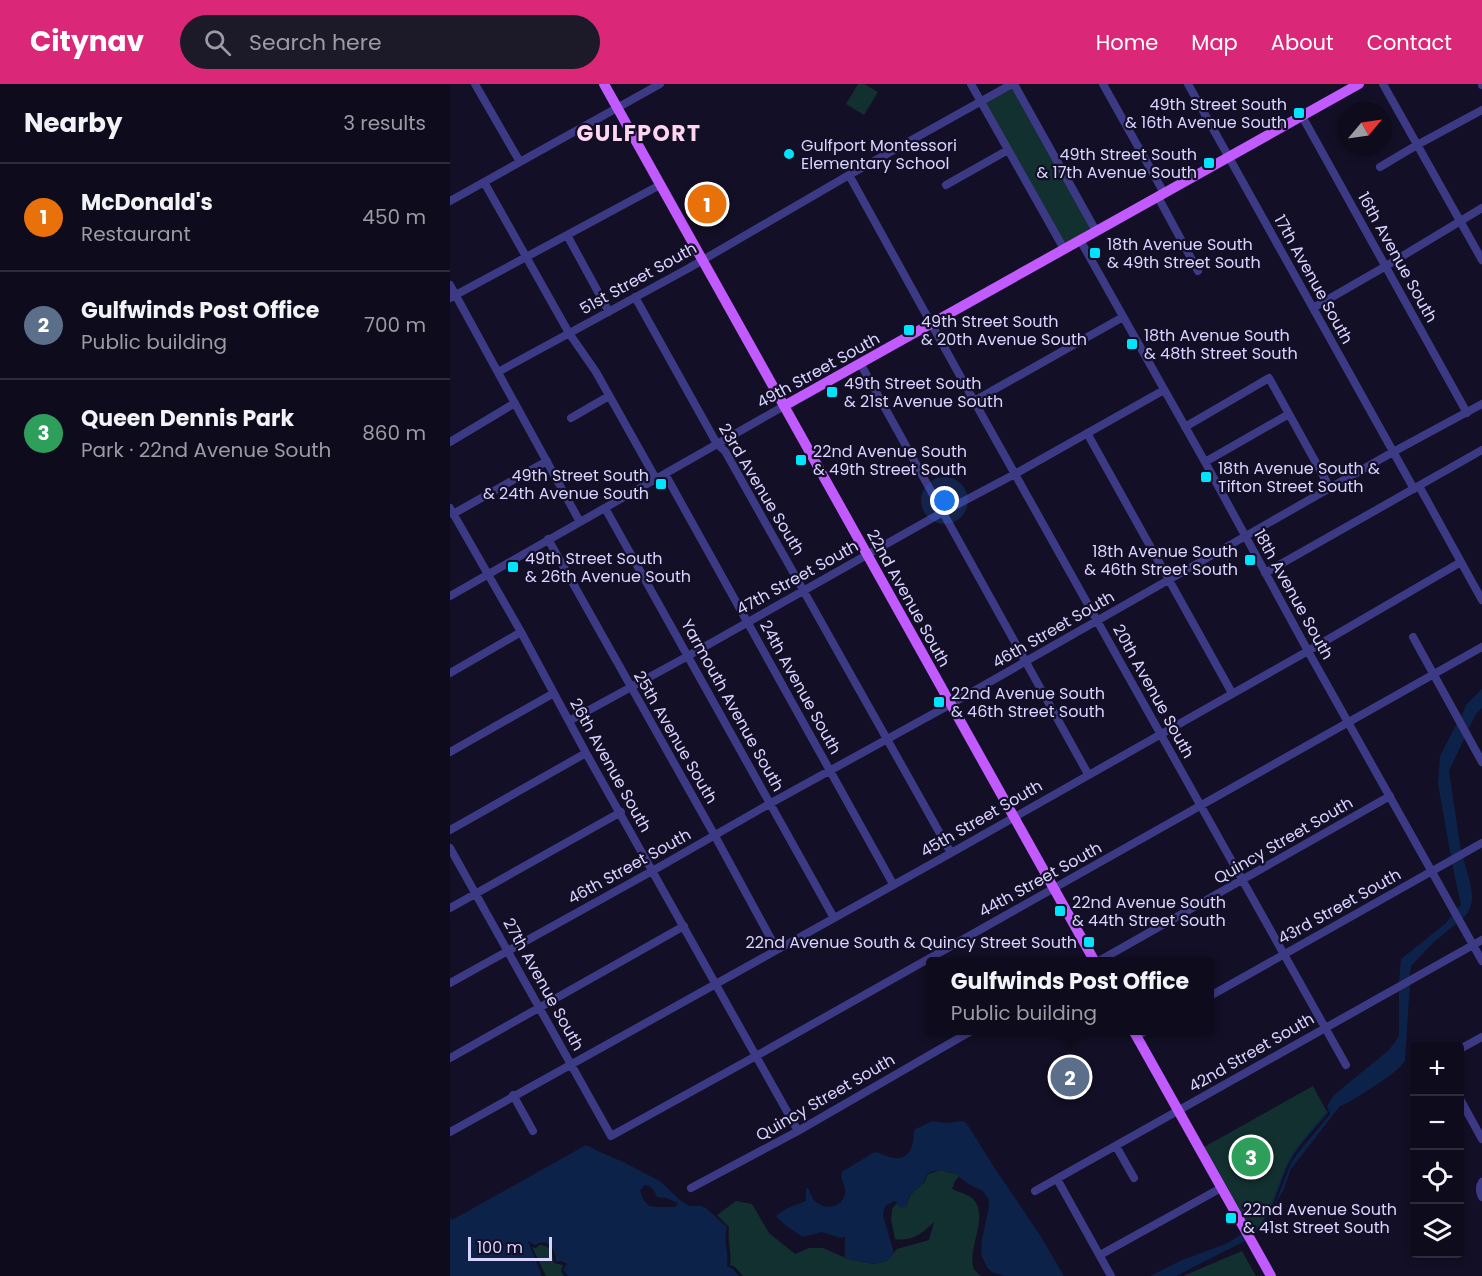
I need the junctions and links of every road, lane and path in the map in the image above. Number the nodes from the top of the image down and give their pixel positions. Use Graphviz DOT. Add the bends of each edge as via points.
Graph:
graph roads {
  1 [pos="475,84"];
  2 [pos="604,84"];
  3 [pos="660,84"];
  4 [pos="971,84"];
  5 [pos="1013,84"];
  6 [pos="1103,84"];
  7 [pos="1188,84"];
  8 [pos="1359,84"];
  9 [pos="1383,84"];
  10 [pos="981,102"];
  11 [pos="617,109"];
  12 [pos="1482,110"];
  13 [pos="1302,116"];
  14 [pos="1417,145"];
  15 [pos="1008,150"];
  16 [pos="1228,157"];
  17 [pos="520,162"];
  18 [pos="1380,167"];
  19 [pos="849,174"];
  20 [pos="484,182"];
  21 [pos="660,185"];
  22 [pos="946,185"];
  23 [pos="1161,195"];
  24 [pos="450,201"];
  25 [pos="1482,208"];
  26 [pos="1459,221"];
  27 [pos="1096,231"];
  28 [pos="567,235"];
  29 [pos="1080,240"];
  30 [pos="1064,249"];
  31 [pos="527,256"];
  32 [pos="701,260"];
  33 [pos="1482,260"];
  34 [pos="1386,266"];
  35 [pos="1198,271"];
  36 [pos="450,285"];
  37 [pos="453,296"];
  38 [pos="635,297"];
  39 [pos="1313,308"];
  40 [pos="609,312"];
  41 [pos="1123,317"];
  42 [pos="931,324"];
  43 [pos="569,333"];
  44 [pos="860,363"];
  45 [pos="498,372"];
  46 [pos="1164,390"];
  47 [pos="609,396"];
  48 [pos="974,401"];
  49 [pos="515,403"];
  50 [pos="1482,404"];
  51 [pos="784,406"];
  52 [pos="1467,413"];
  53 [pos="1289,414"];
  54 [pos="571,418"];
  55 [pos="1185,427"];
  56 [pos="1087,433"];
  57 [pos="450,442"];
  58 [pos="717,444"];
  59 [pos="1482,450"];
  60 [pos="1394,452"];
  61 [pos="547,461"];
  62 [pos="1205,462"];
  63 [pos="665,474"];
  64 [pos="1015,474"];
  65 [pos="656,480"];
  66 [pos="1330,488"];
  67 [pos="1417,488"];
  68 [pos="604,508"];
  69 [pos="452,511"];
  70 [pos="943,512"];
  71 [pos="580,522"];
  72 [pos="1245,537"];
  73 [pos="548,539"];
  74 [pos="867,555"];
  75 [pos="1461,562"];
  76 [pos="1265,573"];
  77 [pos="487,574"];
  78 [pos="1170,580"];
  79 [pos="803,590"];
  80 [pos="450,596"];
  81 [pos="1482,600"];
  82 [pos="1098,621"];
  83 [pos="747,622"];
  84 [pos="521,632"];
  85 [pos="1413,637"];
  86 [pos="1482,647"];
  87 [pos="1308,651"];
  88 [pos="688,656"];
  89 [pos="1026,661"];
  90 [pos="450,673"];
  91 [pos="1434,674"];
  92 [pos="630,688"];
  93 [pos="554,693"];
  94 [pos="1232,693"];
  95 [pos="951,704"];
  96 [pos="569,721"];
  97 [pos="1349,723"];
  98 [pos="1161,733"];
  99 [pos="887,739"];
  100 [pos="450,752"];
  101 [pos="586,753"];
  102 [pos="1482,762"];
  103 [pos="831,771"];
  104 [pos="1088,774"];
  105 [pos="1390,796"];
  106 [pos="771,803"];
  107 [pos="1201,806"];
  108 [pos="621,812"];
  109 [pos="1014,816"];
  110 [pos="450,830"];
  111 [pos="715,836"];
  112 [pos="1482,843"];
  113 [pos="450,848"];
  114 [pos="951,853"];
  115 [pos="654,870"];
  116 [pos="1432,871"];
  117 [pos="1243,880"];
  118 [pos="893,884"];
  119 [pos="1054,888"];
  120 [pos="476,893"];
  121 [pos="450,908"];
  122 [pos="834,918"];
  123 [pos="684,926"];
  124 [pos="1482,940"];
  125 [pos="1473,945"];
  126 [pos="508,950"];
  127 [pos="777,950"];
  128 [pos="1284,954"];
  129 [pos="932,957"];
  130 [pos="1093,957"];
  131 [pos="1105,957"];
  132 [pos="926,960"];
  133 [pos="1482,961"];
  134 [pos="450,983"];
  135 [pos="717,984"];
  136 [pos="1214,993"];
  137 [pos="540,1007"];
  138 [pos="1326,1028"];
  139 [pos="964,1035"];
  140 [pos="1136,1035"];
  141 [pos="1482,1037"];
  142 [pos="1464,1047"];
  143 [pos="756,1056"];
  144 [pos="450,1058"];
  145 [pos="571,1063"];
  146 [pos="1346,1065"];
  147 [pos="513,1095"];
  148 [pos="1464,1106"];
  149 [pos="1178,1111"];
  150 [pos="533,1131"];
  151 [pos="798,1131"];
  152 [pos="450,1132"];
  153 [pos="611,1136"];
  154 [pos="1482,1139"];
  155 [pos="1116,1146"];
  156 [pos="1134,1178"];
  157 [pos="1057,1179"];
  158 [pos="1481,1184"];
  159 [pos="691,1188"];
  160 [pos="1221,1188"];
  161 [pos="1035,1191"];
  162 [pos="1482,1197"];
  163 [pos="1100,1255"];
  164 [pos="1111,1276"];
  165 [pos="1270,1276"];
  1 -- 17 [label="street"];
  2 -- 11 [label="main road, 22nd Avenue South"];
  3 -- 11 [label="street"];
  4 -- 10 [label="street"];
  5 -- 10 [label="street, 51st Street South"];
  5 -- 27 [label="street"];
  6 -- 23 [label="street"];
  7 -- 16 [label="street, 17th Avenue South"];
  8 -- 13 [label="main road, 49th Street South"];
  9 -- 14 [label="street"];
  10 -- 15 [label="street"];
  10 -- 19 [label="street, 51st Street South"];
  11 -- 17 [label="street"];
  11 -- 21 [label="main road, 22nd Avenue South"];
  12 -- 14 [label="street"];
  13 -- 16 [label="main road, 49th Street South"];
  13 -- 34 [label="street, 16th Avenue South"];
  14 -- 18 [label="street"];
  14 -- 26 [label="street"];
  15 -- 22 [label="street"];
  15 -- 30 [label="street"];
  16 -- 23 [label="main road, 49th Street South"];
  16 -- 39 [label="street, 17th Avenue South"];
  17 -- 20 [label="street"];
  19 -- 32 [label="street, 51st Street South"];
  19 -- 42 [label="street, 20th Avenue South"];
  20 -- 24 [label="street"];
  20 -- 31 [label="street"];
  21 -- 28 [label="street"];
  21 -- 32 [label="main road, 22nd Avenue South"];
  23 -- 27 [label="main road, 49th Street South"];
  23 -- 35 [label="street"];
  25 -- 26 [label="street"];
  26 -- 33 [label="street"];
  26 -- 34 [label="street"];
  27 -- 29 [label="main road, 49th Street South"];
  28 -- 31 [label="street"];
  28 -- 40 [label="street"];
  29 -- 30 [label="main road, 49th Street South"];
  29 -- 41 [label="street, 18th Avenue South"];
  30 -- 42 [label="main road, 49th Street South"];
  31 -- 37 [label="street"];
  31 -- 43 [label="street"];
  32 -- 38 [label="street, 51st Street South"];
  32 -- 51 [label="main road, 22nd Avenue South"];
  34 -- 39 [label="street"];
  34 -- 52 [label="street, 16th Avenue South"];
  36 -- 37 [label="street"];
  37 -- 45 [label="street"];
  38 -- 40 [label="street, 51st Street South"];
  38 -- 58 [label="street, 23rd Avenue South"];
  39 -- 60 [label="street, 17th Avenue South"];
  40 -- 43 [label="street, 51st Street South"];
  41 -- 46 [label="street, 18th Avenue South"];
  41 -- 48 [label="street"];
  42 -- 44 [label="main road, 49th Street South"];
  42 -- 48 [label="street, 20th Avenue South"];
  43 -- 45 [label="street, 51st Street South"];
  43 -- 47 [label="street"];
  44 -- 51 [label="main road, 49th Street South"];
  44 -- 70 [label="street"];
  45 -- 49 [label="street"];
  46 -- 55 [label="street, 18th Avenue South"];
  46 -- 56 [label="street, 47th Street South"];
  47 -- 54 [label="street"];
  47 -- 65 [label="street"];
  48 -- 64 [label="street, 20th Avenue South"];
  49 -- 57 [label="street"];
  49 -- 61 [label="street"];
  50 -- 52 [label="street, 46th Street South"];
  51 -- 58 [label="street, 49th Street South"];
  51 -- 74 [label="main road, 22nd Avenue South"];
  52 -- 60 [label="street, 46th Street South"];
  53 -- 55 [label="street" via="1269,378"];
  53 -- 62 [label="street"];
  53 -- 66 [label="street"];
  55 -- 62 [label="street, 18th Avenue South"];
  56 -- 64 [label="street, 47th Street South"];
  56 -- 78 [label="street"];
  58 -- 63 [label="street, 49th Street South"];
  58 -- 79 [label="street, 23rd Avenue South" via="725,451"];
  59 -- 67 [label="street"];
  60 -- 66 [label="street, 46th Street South"];
  60 -- 67 [label="street, 17th Avenue South"];
  61 -- 69 [label="street"];
  61 -- 71 [label="street"];
  62 -- 72 [label="street, 18th Avenue South"];
  63 -- 65 [label="street, 49th Street South"];
  63 -- 83 [label="street, 24th Avenue South"];
  64 -- 70 [label="street, 47th Street South"];
  64 -- 82 [label="street, 20th Avenue South"];
  65 -- 68 [label="street, 49th Street South"];
  66 -- 72 [label="street, 46th Street South"];
  67 -- 75 [label="street, 17th Avenue South"];
  67 -- 76 [label="street"];
  68 -- 71 [label="street, 49th Street South"];
  68 -- 88 [label="street, Yarmouth Avenue South"];
  69 -- 77 [label="street, 26th Avenue South"];
  70 -- 74 [label="street, 47th Street South"];
  70 -- 89 [label="street"];
  71 -- 73 [label="street, 49th Street South"];
  72 -- 76 [label="street, 18th Avenue South"];
  72 -- 78 [label="street, 46th Street South"];
  73 -- 77 [label="street, 49th Street South"];
  73 -- 92 [label="street, 25th Avenue South"];
  74 -- 79 [label="street, 47th Street South"];
  74 -- 95 [label="main road, 22nd Avenue South"];
  75 -- 81 [label="street, 17th Avenue South"];
  75 -- 87 [label="street, 45th Street South"];
  76 -- 87 [label="street, 18th Avenue South"];
  77 -- 80 [label="street, 49th Street South"];
  77 -- 84 [label="street, 26th Avenue South"];
  78 -- 82 [label="street, 46th Street South"];
  78 -- 94 [label="street"];
  79 -- 83 [label="street, 47th Street South"];
  79 -- 99 [label="street, 23rd Avenue South"];
  82 -- 89 [label="street, 46th Street South"];
  82 -- 98 [label="street, 20th Avenue South"];
  83 -- 88 [label="street, 47th Street South"];
  83 -- 103 [label="street, 24th Avenue South"];
  84 -- 90 [label="street"];
  84 -- 93 [label="street, 26th Avenue South"];
  85 -- 91 [label="street"];
  86 -- 91 [label="street, 44th Street South"];
  87 -- 94 [label="street, 45th Street South"];
  87 -- 97 [label="street, 18th Avenue South"];
  88 -- 92 [label="street, 47th Street South"];
  88 -- 106 [label="street, Yarmouth Avenue South"];
  89 -- 95 [label="street, 46th Street South"];
  89 -- 104 [label="street"];
  91 -- 97 [label="street, 44th Street South"];
  91 -- 102 [label="street"];
  92 -- 96 [label="street, 47th Street South"];
  92 -- 111 [label="street, 25th Avenue South"];
  93 -- 96 [label="street, 26th Avenue South"];
  93 -- 100 [label="street"];
  94 -- 98 [label="street, 45th Street South"];
  95 -- 99 [label="street, 46th Street South"];
  95 -- 109 [label="main road, 22nd Avenue South"];
  96 -- 101 [label="street, 26th Avenue South"];
  97 -- 105 [label="street, 18th Avenue South"];
  97 -- 107 [label="street, 44th Street South"];
  98 -- 104 [label="street, 45th Street South"];
  98 -- 107 [label="street, 20th Avenue South"];
  99 -- 103 [label="street, 46th Street South"];
  99 -- 114 [label="street, 23rd Avenue South"];
  101 -- 108 [label="street, 26th Avenue South"];
  101 -- 110 [label="street"];
  103 -- 106 [label="street, 46th Street South"];
  103 -- 118 [label="street, 24th Avenue South"];
  104 -- 109 [label="street, 45th Street South"];
  105 -- 116 [label="street, 18th Avenue South"];
  105 -- 117 [label="street, Quincy Street South"];
  106 -- 111 [label="street, 46th Street South"];
  106 -- 122 [label="street, Yarmouth Avenue South"];
  107 -- 117 [label="street, 20th Avenue South"];
  107 -- 119 [label="street, 44th Street South"];
  108 -- 115 [label="street, 26th Avenue South"];
  108 -- 120 [label="street"];
  109 -- 114 [label="street, 45th Street South"];
  109 -- 119 [label="main road, 22nd Avenue South"];
  111 -- 115 [label="street, 46th Street South"];
  111 -- 127 [label="street, 25th Avenue South"];
  112 -- 116 [label="street, 43rd Street South"];
  113 -- 120 [label="street, 27th Avenue South"];
  114 -- 118 [label="street, 45th Street South"];
  115 -- 123 [label="street, 26th Avenue South"];
  115 -- 126 [label="street, 46th Street South"];
  116 -- 125 [label="street, 18th Avenue South"];
  116 -- 128 [label="street, 43rd Street South"];
  117 -- 128 [label="street, 20th Avenue South"];
  117 -- 131 [label="street, Quincy Street South"];
  118 -- 122 [label="street, 45th Street South"];
  119 -- 129 [label="street, 44th Street South"];
  119 -- 130 [label="main road, 22nd Avenue South"];
  120 -- 121 [label="street"];
  120 -- 126 [label="street, 27th Avenue South"];
  122 -- 127 [label="street, 45th Street South"];
  123 -- 135 [label="street, 26th Avenue South"];
  123 -- 137 [label="street"];
  124 -- 125 [label="street, 42nd Street South"];
  125 -- 133 [label="street, 18th Avenue South"];
  125 -- 138 [label="street, 42nd Street South"];
  126 -- 134 [label="street, 46th Street South"];
  126 -- 137 [label="street, 27th Avenue South"];
  127 -- 135 [label="street, 45th Street South"];
  128 -- 136 [label="street, 43rd Street South"];
  128 -- 138 [label="street, 20th Avenue South"];
  132 -- 143 [label="street, 44th Street South"];
  135 -- 143 [label="street, 26th Avenue South"];
  135 -- 145 [label="street, 45th Street South"];
  137 -- 144 [label="street"];
  137 -- 145 [label="street, 27th Avenue South"];
  138 -- 146 [label="street, 20th Avenue South"];
  138 -- 149 [label="street, 42nd Street South"];
  139 -- 151 [label="street, Quincy Street South"];
  140 -- 149 [label="main road"];
  141 -- 142 [label="street"];
  143 -- 151 [label="street, 26th Avenue South"];
  143 -- 153 [label="street, 44th Street South"];
  145 -- 147 [label="street, 45th Street South"];
  145 -- 153 [label="street, 27th Avenue South"];
  147 -- 150 [label="street"];
  147 -- 152 [label="street, 45th Street South"];
  148 -- 154 [label="street"];
  149 -- 155 [label="street, 42nd Street South"];
  149 -- 160 [label="main road"];
  151 -- 159 [label="street, Quincy Street South"];
  155 -- 156 [label="street"];
  155 -- 157 [label="street, 42nd Street South"];
  157 -- 161 [label="street, 42nd Street South"];
  157 -- 163 [label="street"];
  158 -- 162 [label="street"];
  160 -- 163 [label="street"];
  160 -- 165 [label="main road"];
  163 -- 164 [label="street"];
}
